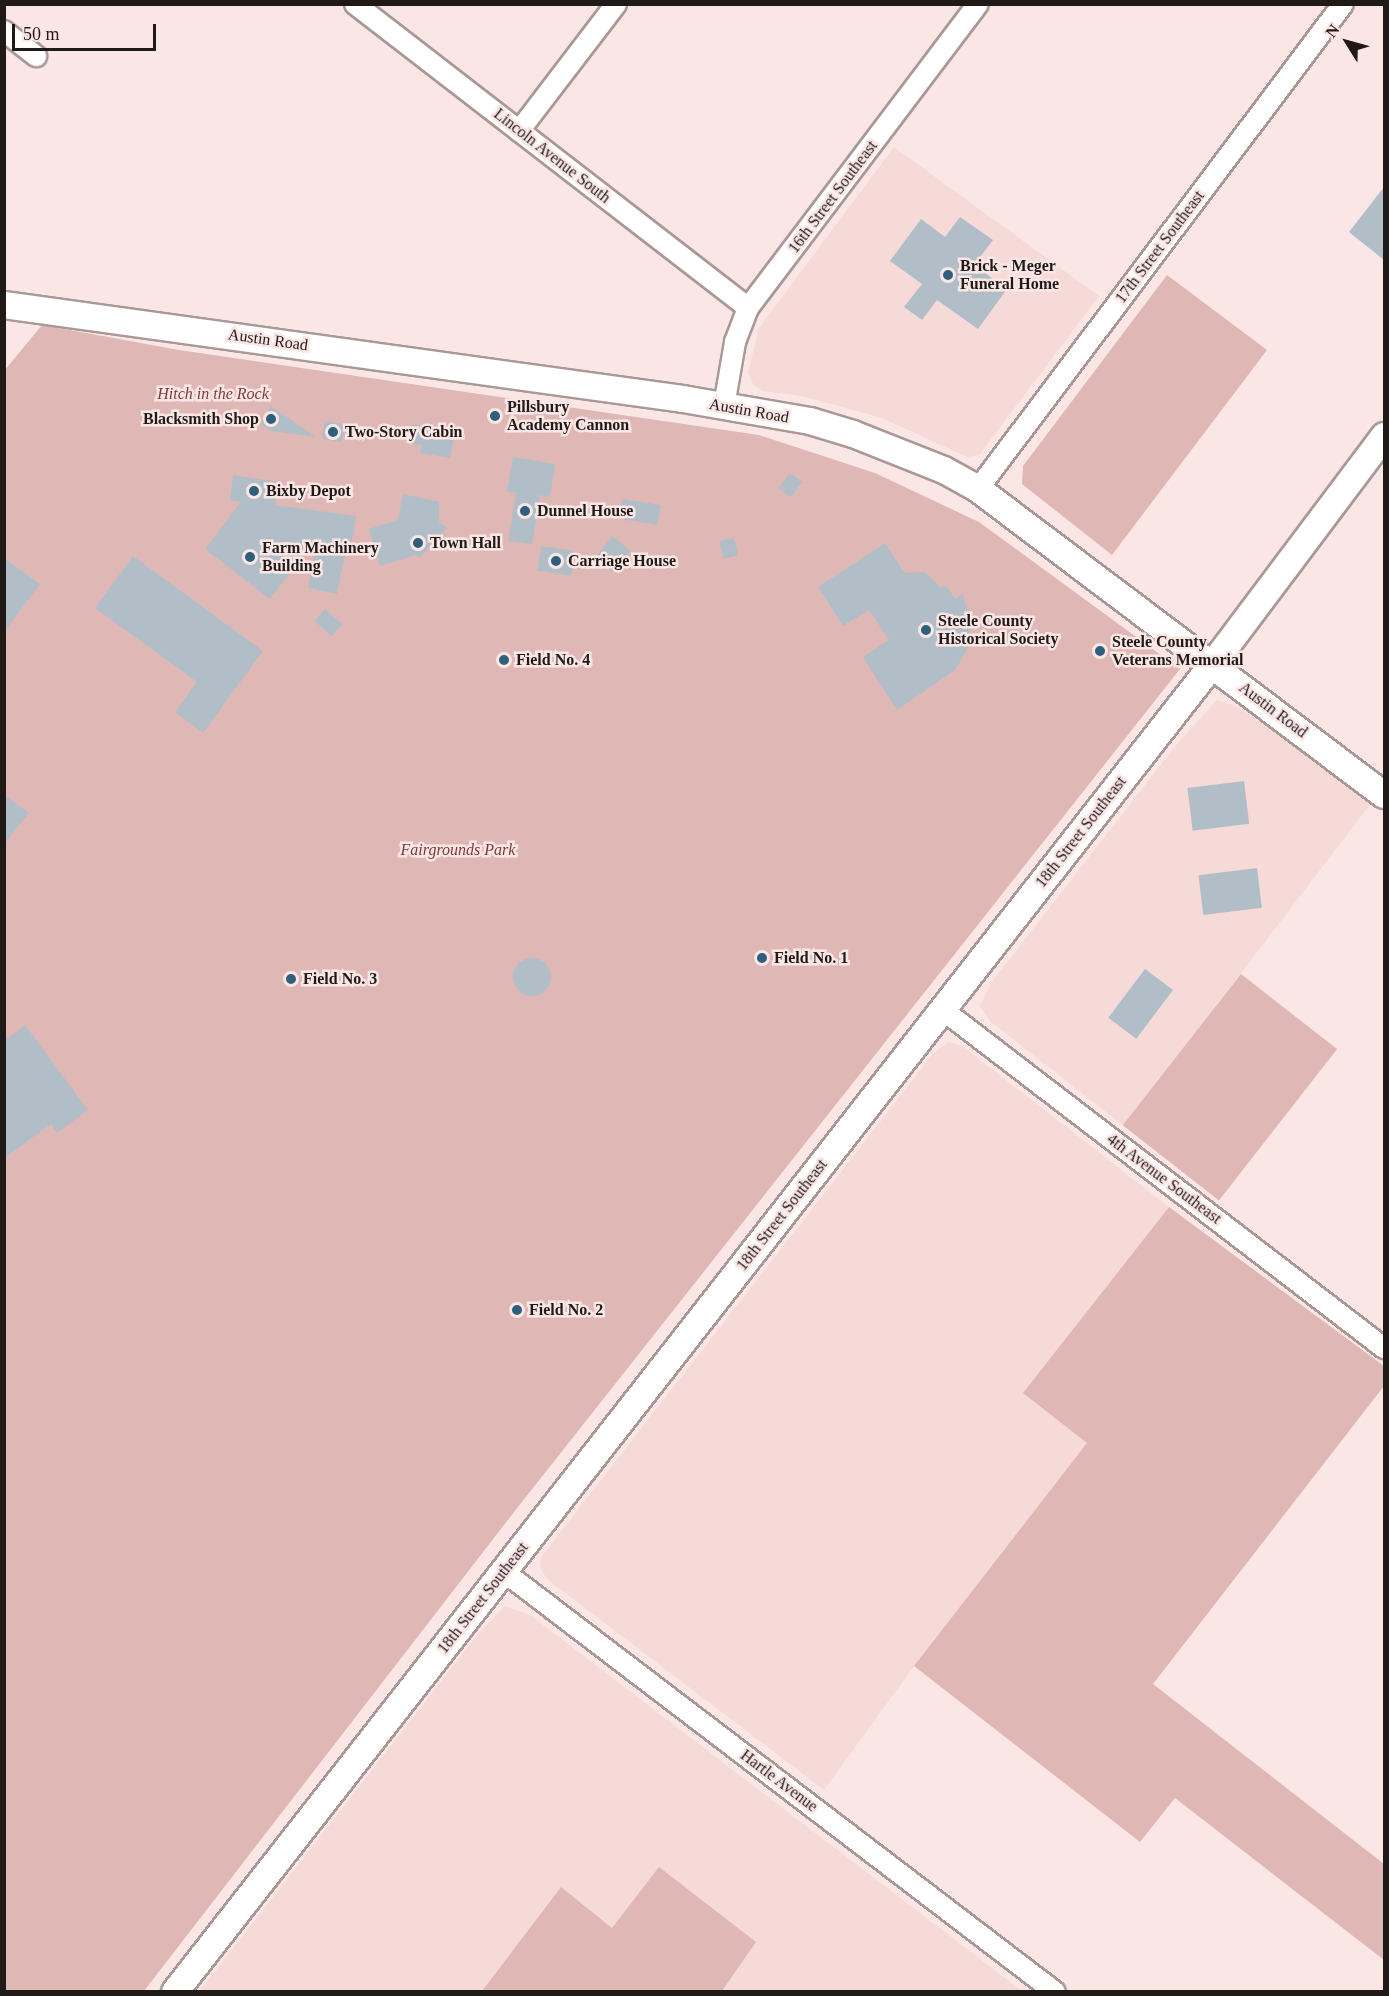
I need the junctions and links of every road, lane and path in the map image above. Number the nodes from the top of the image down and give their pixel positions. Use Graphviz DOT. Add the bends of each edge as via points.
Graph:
graph roads {
  1 [pos="356,4"];
  2 [pos="616,4"];
  3 [pos="978,4"];
  4 [pos="1344,4"];
  5 [pos="4,32"];
  6 [pos="36,56"];
  7 [pos="519,131"];
  8 [pos="4,305"];
  9 [pos="748,308"];
  10 [pos="724,406"];
  11 [pos="1384,436"];
  12 [pos="978,489"];
  13 [pos="1213,664"];
  14 [pos="1384,795"];
  15 [pos="943,1010"];
  16 [pos="1384,1347"];
  17 [pos="503,1571"];
  18 [pos="175,1992"];
  19 [pos="1055,1992"];
  1 -- 7 [label="street, Lincoln Avenue South"];
  2 -- 7 [label="street"];
  3 -- 9 [label="street, 16th Street Southeast"];
  4 -- 12 [label="street, 17th Street Southeast"];
  5 -- 6 [label="street"];
  7 -- 9 [label="street, Lincoln Avenue South"];
  8 -- 10 [label="street, Austin Road"];
  9 -- 10 [label="street, 16th Street Southeast" via="735,342"];
  10 -- 12 [label="street, Austin Road" via="810,421 853,434 933,465"];
  11 -- 13 [label="street, 18th Street Southeast"];
  12 -- 13 [label="street, Austin Road"];
  13 -- 14 [label="street, Austin Road"];
  13 -- 15 [label="street, 18th Street Southeast"];
  15 -- 16 [label="street, 4th Avenue Southeast"];
  15 -- 17 [label="street, 18th Street Southeast"];
  17 -- 18 [label="street, 18th Street Southeast"];
  17 -- 19 [label="street, Hartle Avenue"];
}
